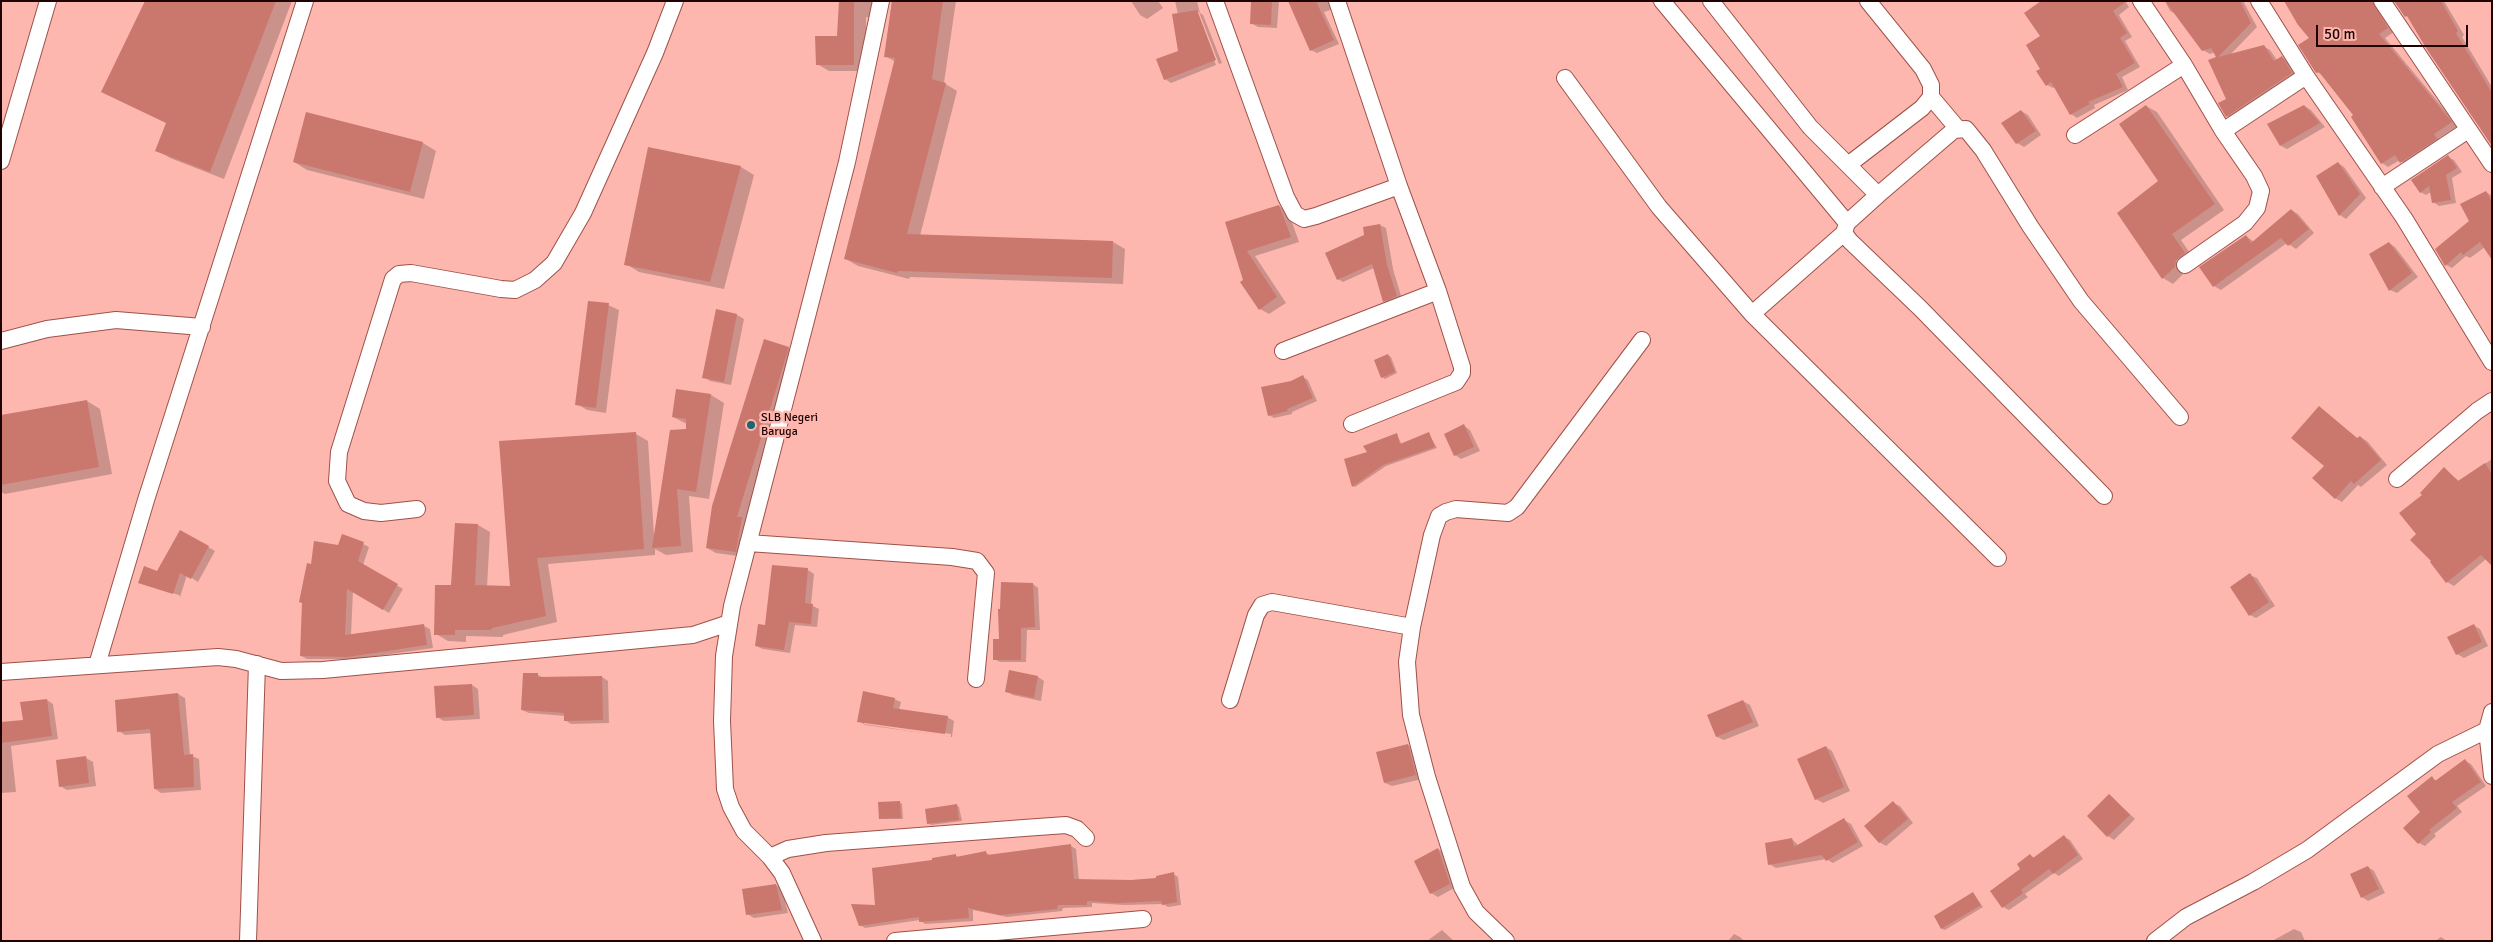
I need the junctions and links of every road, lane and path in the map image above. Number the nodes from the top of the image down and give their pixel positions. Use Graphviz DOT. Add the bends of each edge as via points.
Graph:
graph roads {
  1 [pos="48,1"];
  2 [pos="305,1"];
  3 [pos="675,1"];
  4 [pos="881,1"];
  5 [pos="1215,1"];
  6 [pos="1337,1"];
  7 [pos="1662,1"];
  8 [pos="1711,1"];
  9 [pos="1868,1"];
  10 [pos="2141,1"];
  11 [pos="2259,1"];
  12 [pos="2382,1"];
  13 [pos="2184,65"];
  14 [pos="2306,76"];
  15 [pos="1565,78"];
  16 [pos="1931,97"];
  17 [pos="1958,129"];
  18 [pos="2468,130"];
  19 [pos="2223,131"];
  20 [pos="2075,136"];
  21 [pos="1,161"];
  22 [pos="2492,164"];
  23 [pos="1848,165"];
  24 [pos="1399,186"];
  25 [pos="2382,187"];
  26 [pos="1878,195"];
  27 [pos="1846,228"];
  28 [pos="2185,265"];
  29 [pos="1438,291"];
  30 [pos="1752,314"];
  31 [pos="202,327"];
  32 [pos="1642,340"];
  33 [pos="1,341"];
  34 [pos="1283,351"];
  35 [pos="2492,362"];
  36 [pos="2492,401"];
  37 [pos="2180,417"];
  38 [pos="1352,424"];
  39 [pos="2397,479"];
  40 [pos="2104,496"];
  41 [pos="417,509"];
  42 [pos="748,543"];
  43 [pos="1998,558"];
  44 [pos="729,623"];
  45 [pos="1412,627"];
  46 [pos="257,664"];
  47 [pos="97,665"];
  48 [pos="1,672"];
  49 [pos="976,679"];
  50 [pos="1230,700"];
  51 [pos="2492,712"];
  52 [pos="2487,730"];
  53 [pos="2492,776"];
  54 [pos="1086,838"];
  55 [pos="770,857"];
  56 [pos="1143,919"];
  57 [pos="930,940"];
  58 [pos="248,941"];
  59 [pos="813,941"];
  60 [pos="895,941"];
  61 [pos="1506,941"];
  62 [pos="2155,941"];
  1 -- 21 [label="street"];
  2 -- 31 [label="street"];
  3 -- 41 [label="street" via="655,53 582,213 554,263 535,280 515,290 411,273 399,274 393,279 339,452 337,481 348,504 364,511 381,513"];
  4 -- 42 [label="street" via="847,162"];
  5 -- 24 [label="street" via="1295,214 1304,219 1316,216"];
  6 -- 24 [label="street"];
  7 -- 27 [label="street"];
  8 -- 23 [label="street" via="1810,127"];
  9 -- 16 [label="street" via="1923,70 1931,84"];
  10 -- 13 [label="street"];
  11 -- 14 [label="street"];
  12 -- 18 [label="street"];
  13 -- 19 [label="street"];
  13 -- 20 [label="street"];
  14 -- 19 [label="street"];
  14 -- 25 [label="street"];
  15 -- 30 [label="street" via="1659,208"];
  16 -- 17 [label="street"];
  16 -- 23 [label="street" via="1922,108"];
  17 -- 26 [label="street"];
  17 -- 37 [label="street" via="1966,129 1983,150 2086,308"];
  18 -- 22 [label="street"];
  18 -- 25 [label="street"];
  19 -- 28 [label="street" via="2261,191 2257,208 2245,223"];
  23 -- 26 [label="street"];
  24 -- 29 [label="street"];
  25 -- 35 [label="street"];
  26 -- 27 [label="street"];
  27 -- 30 [label="street"];
  27 -- 40 [label="street"];
  29 -- 34 [label="street"];
  29 -- 38 [label="street" via="1462,367 1459,378 1448,386"];
  30 -- 43 [label="street"];
  31 -- 33 [label="street" via="116,320 47,329"];
  31 -- 47 [label="street"];
  32 -- 45 [label="street" via="1517,507 1508,513 1456,509 1439,516"];
  36 -- 39 [label="street"];
  42 -- 44 [label="street"];
  42 -- 49 [label="street" via="977,561 986,573"];
  44 -- 46 [label="street" via="683,636 323,670 282,671"];
  44 -- 55 [label="street" via="724,656 722,721 725,790 744,831"];
  45 -- 50 [label="street" via="1272,602 1262,605"];
  45 -- 61 [label="street" via="1407,662 1409,697 1427,777 1451,856 1470,902"];
  46 -- 47 [label="street" via="218,657"];
  46 -- 58 [label="street"];
  47 -- 48 [label="street"];
  51 -- 52 [label="street"];
  52 -- 53 [label="street"];
  52 -- 62 [label="street" via="2438,754 2307,850 2186,917"];
  54 -- 55 [label="street" via="1077,829 1066,826 1024,828 826,843 788,849"];
  55 -- 59 [label="street" via="782,873"];
  56 -- 57 [label="street"];
  57 -- 60 [label="street"];
}
